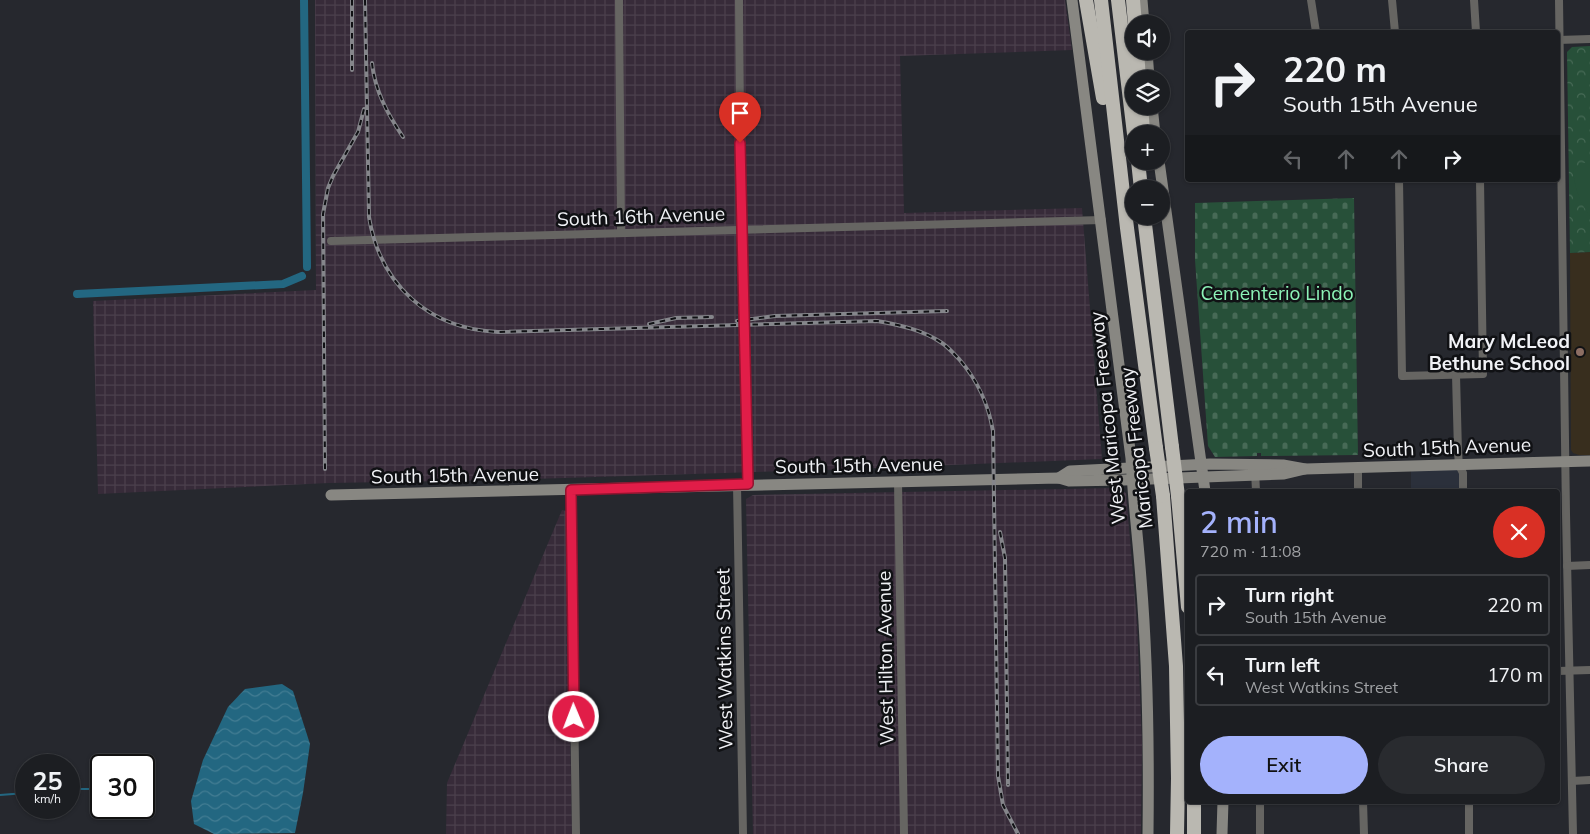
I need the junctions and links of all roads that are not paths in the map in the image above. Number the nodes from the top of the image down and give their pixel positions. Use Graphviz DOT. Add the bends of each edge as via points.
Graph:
graph roads {
  1 [pos="619,0"];
  2 [pos="739,0"];
  3 [pos="1072,0"];
  4 [pos="1086,0"];
  5 [pos="1101,0"];
  6 [pos="1118,0"];
  7 [pos="1133,0"];
  8 [pos="1142,0"];
  9 [pos="1311,0"];
  10 [pos="1392,0"];
  11 [pos="1474,0"];
  12 [pos="1559,0"];
  13 [pos="1134,15"];
  14 [pos="1143,15"];
  15 [pos="1316,30"];
  16 [pos="1395,30"];
  17 [pos="1476,30"];
  18 [pos="1558,30"];
  19 [pos="1560,40"];
  20 [pos="1590,40"];
  21 [pos="1133,125"];
  22 [pos="1560,146"];
  23 [pos="1120,168"];
  24 [pos="1160,170"];
  25 [pos="1399,182"];
  26 [pos="1480,182"];
  27 [pos="1102,220"];
  28 [pos="1145,225"];
  29 [pos="741,229"];
  30 [pos="621,232"];
  31 [pos="330,241"];
  32 [pos="1456,375"];
  33 [pos="1590,461"];
  34 [pos="1566,462"];
  35 [pos="1202,464"];
  36 [pos="1459,465"];
  37 [pos="1131,467"];
  38 [pos="1358,468"];
  39 [pos="1255,470"];
  40 [pos="1059,478"];
  41 [pos="1204,478"];
  42 [pos="1132,480"];
  43 [pos="898,482"];
  44 [pos="742,484"];
  45 [pos="1205,489"];
  46 [pos="1256,489"];
  47 [pos="1358,489"];
  48 [pos="1463,489"];
  49 [pos="571,490"];
  50 [pos="331,496"];
  51 [pos="1590,565"];
  52 [pos="1568,566"];
  53 [pos="1185,574"];
  54 [pos="1590,670"];
  55 [pos="1560,671"];
  56 [pos="1570,671"];
  57 [pos="1590,780"];
  58 [pos="1572,781"];
  59 [pos="1194,804"];
  60 [pos="1223,804"];
  61 [pos="1260,804"];
  62 [pos="1363,804"];
  63 [pos="1468,804"];
  64 [pos="576,834"];
  65 [pos="742,834"];
  66 [pos="904,834"];
  67 [pos="1148,834"];
  68 [pos="1177,834"];
  69 [pos="1194,834"];
  70 [pos="1222,834"];
  71 [pos="1260,834"];
  72 [pos="1364,834"];
  73 [pos="1469,834"];
  74 [pos="1574,834"];
  1 -- 30 [label="street"];
  2 -- 29 [label="street, West Watkins Street"];
  3 -- 27 [label="main road, West Maricopa Freeway"];
  4 -- 23 [label="highway" via="1109,133"];
  5 -- 23 [label="highway, Maricopa Freeway"];
  6 -- 21 [label="highway"];
  7 -- 13 [label="highway"];
  8 -- 14 [label="main road"];
  9 -- 15 [label="street"];
  10 -- 16 [label="street"];
  11 -- 17 [label="street"];
  12 -- 18 [label="street"];
  19 -- 20 [label="street"];
  22 -- 34 [label="street"];
  23 -- 68 [label="highway, Maricopa Freeway, bridge" via="1163,496 1176,666"];
  24 -- 35 [label="main road"];
  25 -- 32 [label="street" via="1402,376"];
  26 -- 32 [label="street" via="1483,374"];
  27 -- 29 [label="street, South 16th Avenue"];
  27 -- 37 [label="main road, West Maricopa Freeway"];
  28 -- 53 [label="highway, Maricopa Freeway, bridge"];
  29 -- 30 [label="street, South 16th Avenue"];
  29 -- 44 [label="street, West Watkins Street"];
  30 -- 31 [label="street, South 16th Avenue"];
  32 -- 36 [label="street"];
  33 -- 34 [label="main road, South 15th Avenue"];
  34 -- 36 [label="main road, South 15th Avenue"];
  34 -- 52 [label="street"];
  35 -- 37 [label="main road, South 15th Avenue"];
  35 -- 39 [label="main road, South 15th Avenue"];
  35 -- 41 [label="main road"];
  36 -- 38 [label="main road, South 15th Avenue"];
  36 -- 48 [label="street" via="1463,473"];
  37 -- 40 [label="main road, South 15th Avenue" via="1070,471"];
  37 -- 42 [label="main road, West Maricopa Freeway"];
  38 -- 39 [label="main road, South 15th Avenue" via="1305,469 1283,465"];
  38 -- 47 [label="street"];
  39 -- 41 [label="main road, South 15th Avenue"];
  39 -- 46 [label="street"];
  40 -- 42 [label="main road, South 15th Avenue" via="1069,481"];
  40 -- 43 [label="main road, South 15th Avenue"];
  41 -- 42 [label="main road, South 15th Avenue"];
  41 -- 45 [label="main road"];
  42 -- 67 [label="main road, West Maricopa Freeway" via="1147,673"];
  43 -- 44 [label="main road, South 15th Avenue"];
  43 -- 66 [label="street, West Hilton Avenue"];
  44 -- 49 [label="main road, South 15th Avenue"];
  44 -- 65 [label="street, West Watkins Street"];
  49 -- 50 [label="main road, South 15th Avenue"];
  49 -- 64 [label="street"];
  51 -- 52 [label="street"];
  52 -- 56 [label="street"];
  54 -- 56 [label="street"];
  55 -- 56 [label="street"];
  56 -- 58 [label="street"];
  57 -- 58 [label="street"];
  58 -- 74 [label="street"];
  59 -- 69 [label="highway"];
  60 -- 70 [label="main road"];
  61 -- 71 [label="street"];
  62 -- 72 [label="street"];
  63 -- 73 [label="street"];
}
